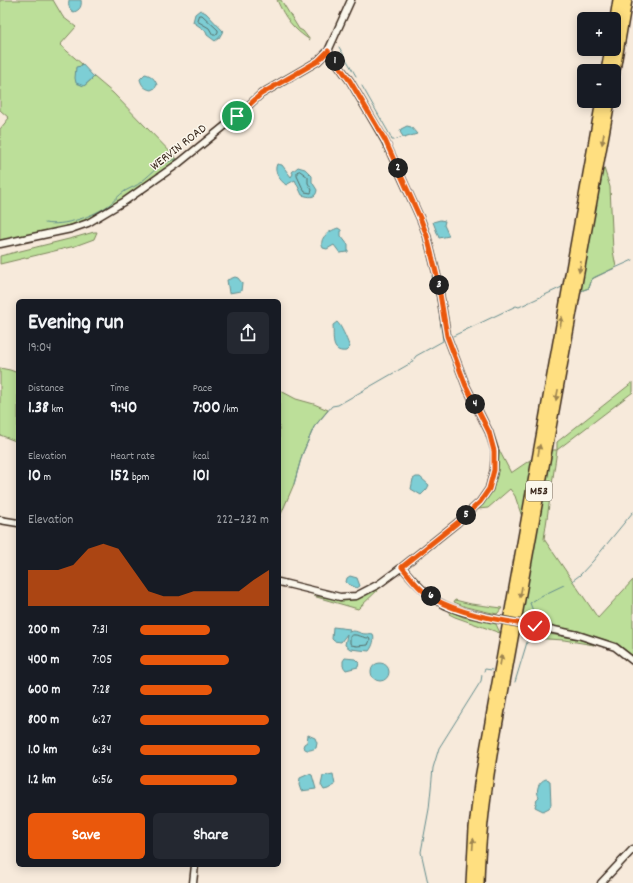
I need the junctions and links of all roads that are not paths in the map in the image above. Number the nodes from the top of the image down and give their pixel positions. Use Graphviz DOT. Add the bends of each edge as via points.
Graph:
graph roads {
  1 [pos="351,0"];
  2 [pos="618,0"];
  3 [pos="627,0"];
  4 [pos="616,12"];
  5 [pos="328,51"];
  6 [pos="616,64"];
  7 [pos="600,108"];
  8 [pos="609,108"];
  9 [pos="0,244"];
  10 [pos="0,520"];
  11 [pos="16,524"];
  12 [pos="402,567"];
  13 [pos="281,582"];
  14 [pos="633,661"];
  15 [pos="633,850"];
  16 [pos="194,867"];
  17 [pos="193,883"];
  18 [pos="471,883"];
  19 [pos="479,883"];
  20 [pos="601,883"];
  1 -- 5 [label="street, WERVIN ROAD"];
  2 -- 4 [label="highway"];
  3 -- 6 [label="highway"];
  5 -- 9 [label="street, WERVIN ROAD" via="318,61 261,94 179,163 106,213 71,229"];
  5 -- 12 [label="street" via="350,81 385,140 421,220 437,276 447,336 466,386 489,432 494,451 494,470 489,489 480,502"];
  18 -- 7 [label="highway, M53, one-way" via="479,784"];
  8 -- 19 [label="highway, M53, one-way" via="494,744 482,831"];
  10 -- 11 [label="street"];
  12 -- 13 [label="street" via="379,584 356,596 340,597"];
  12 -- 14 [label="street, bridge" via="433,599 462,612 578,635 615,647"];
  15 -- 20 [label="street"];
  16 -- 17 [label="street"];
}
